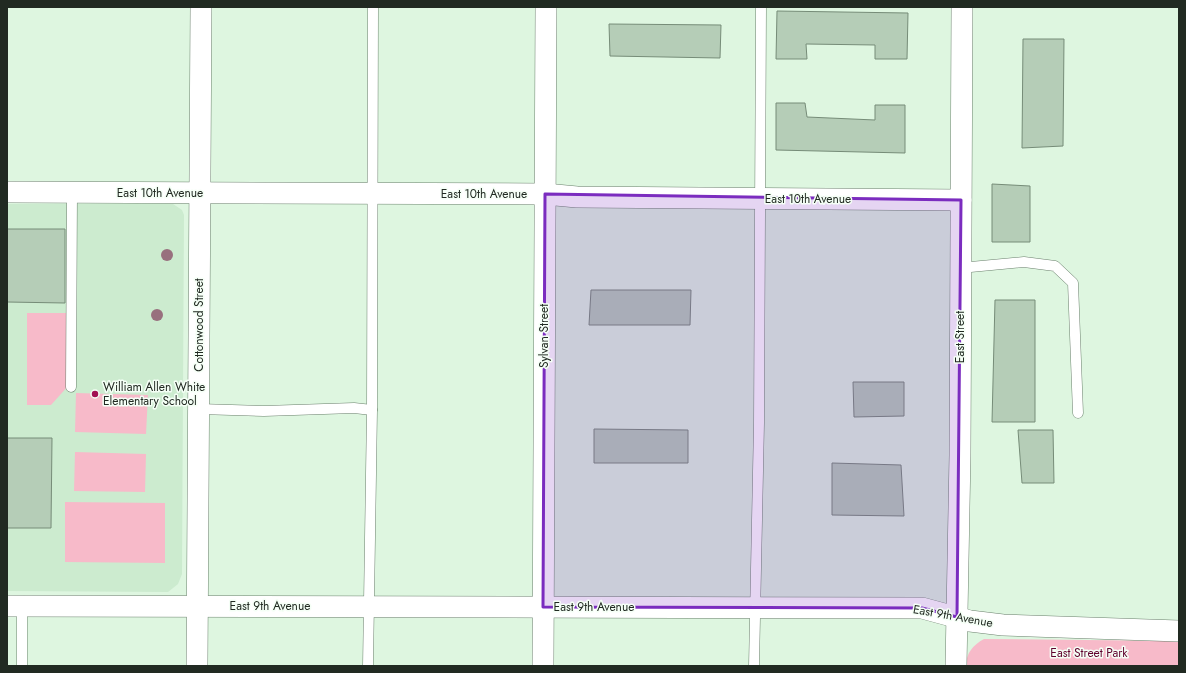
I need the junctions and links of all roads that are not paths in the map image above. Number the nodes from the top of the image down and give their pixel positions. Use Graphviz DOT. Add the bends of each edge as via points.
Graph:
graph roads {
  1 [pos="201,7"];
  2 [pos="373,7"];
  3 [pos="546,7"];
  4 [pos="760,7"];
  5 [pos="962,7"];
  6 [pos="7,192"];
  7 [pos="72,192"];
  8 [pos="200,192"];
  9 [pos="372,193"];
  10 [pos="545,194"];
  11 [pos="760,199"];
  12 [pos="961,200"];
  13 [pos="960,268"];
  14 [pos="71,387"];
  15 [pos="199,410"];
  16 [pos="372,410"];
  17 [pos="1078,413"];
  18 [pos="15,606"];
  19 [pos="197,606"];
  20 [pos="369,607"];
  21 [pos="543,607"];
  22 [pos="754,608"];
  23 [pos="957,617"];
  24 [pos="1179,630"];
  25 [pos="22,666"];
  26 [pos="197,666"];
  27 [pos="368,666"];
  28 [pos="543,666"];
  29 [pos="754,666"];
  30 [pos="956,666"];
  1 -- 8 [label="street, Cottonwood Street"];
  2 -- 9 [label="lane"];
  3 -- 10 [label="street, Sylvan Street"];
  4 -- 11 [label="lane"];
  5 -- 12 [label="street, East Street"];
  6 -- 7 [label="street, East 10th Avenue"];
  7 -- 8 [label="street, East 10th Avenue"];
  7 -- 14 [label="lane"];
  8 -- 9 [label="street, East 10th Avenue"];
  8 -- 15 [label="street, Cottonwood Street"];
  9 -- 10 [label="street, East 10th Avenue"];
  9 -- 16 [label="lane"];
  10 -- 11 [label="street, East 10th Avenue" via="577,197"];
  10 -- 21 [label="street, Sylvan Street"];
  11 -- 12 [label="street, East 10th Avenue"];
  11 -- 22 [label="lane" via="759,424"];
  12 -- 13 [label="street, East Street"];
  13 -- 17 [label="lane" via="1024,262 1055,266 1073,283"];
  13 -- 23 [label="street, East Street"];
  15 -- 16 [label="lane"];
  15 -- 19 [label="street, Cottonwood Street"];
  16 -- 20 [label="lane"];
  18 -- 19 [label="street, East 9th Avenue"];
  18 -- 25 [label="lane"];
  19 -- 20 [label="street, East 9th Avenue"];
  19 -- 26 [label="street, Cottonwood Street"];
  20 -- 21 [label="street, East 9th Avenue"];
  20 -- 27 [label="lane"];
  21 -- 22 [label="street, East 9th Avenue"];
  21 -- 28 [label="street, Sylvan Street"];
  22 -- 23 [label="street, East 9th Avenue" via="922,608"];
  22 -- 29 [label="lane"];
  23 -- 24 [label="street, East 9th Avenue" via="1003,625"];
  23 -- 30 [label="street, East Street"];
}
